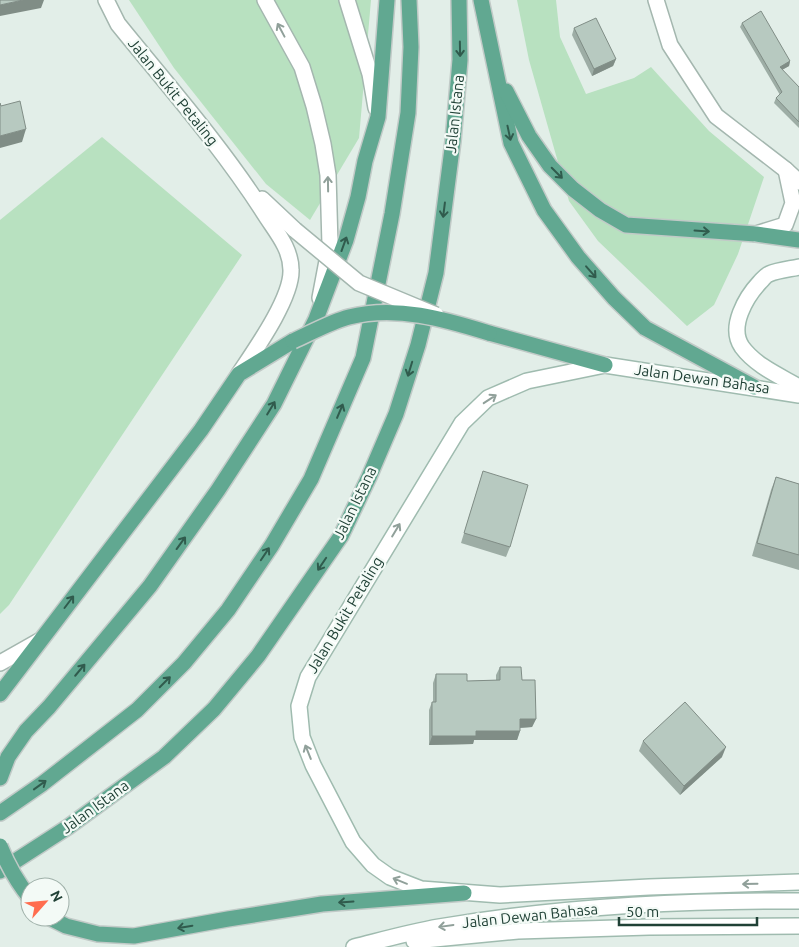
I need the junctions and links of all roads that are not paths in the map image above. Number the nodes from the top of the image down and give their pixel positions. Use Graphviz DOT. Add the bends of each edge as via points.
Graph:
graph roads {
  1 [pos="106,0"];
  2 [pos="265,0"];
  3 [pos="347,0"];
  4 [pos="387,0"];
  5 [pos="409,0"];
  6 [pos="459,0"];
  7 [pos="481,0"];
  8 [pos="656,0"];
  9 [pos="496,72"];
  10 [pos="378,117"];
  11 [pos="786,170"];
  12 [pos="243,180"];
  13 [pos="799,182"];
  14 [pos="756,234"];
  15 [pos="799,240"];
  16 [pos="799,267"];
  17 [pos="316,319"];
  18 [pos="447,320"];
  19 [pos="605,365"];
  20 [pos="239,374"];
  21 [pos="754,386"];
  22 [pos="799,387"];
  23 [pos="799,394"];
  24 [pos="39,641"];
  25 [pos="0,663"];
  26 [pos="0,694"];
  27 [pos="0,778"];
  28 [pos="0,813"];
  29 [pos="0,846"];
  30 [pos="0,871"];
  31 [pos="799,882"];
  32 [pos="20,886"];
  33 [pos="464,893"];
  34 [pos="500,895"];
  35 [pos="799,901"];
  36 [pos="651,904"];
  37 [pos="799,926"];
  38 [pos="70,927"];
  39 [pos="354,947"];
  1 -- 12 [label="main road, Jalan Bukit Petaling" via="118,24"];
  17 -- 2 [label="main road, one-way" via="330,245 328,176 314,106 302,68"];
  3 -- 10 [label="main road" via="370,74"];
  4 -- 10 [label="main road"];
  28 -- 5 [label="main road, one-way" via="137,710 184,663 228,610 311,479 363,358 392,214 408,113"];
  6 -- 30 [label="main road, Jalan Istana, one-way" via="460,60 436,273 396,414 341,536 258,656 214,709 164,757 68,827"];
  7 -- 9 [label="main road"];
  8 -- 11 [label="main road" via="670,44 716,116"];
  9 -- 14 [label="main road, one-way" via="529,136 550,166 600,210 626,224"];
  9 -- 21 [label="main road, one-way" via="511,143 544,210 578,257 645,328"];
  17 -- 10 [label="main road, one-way" via="346,240"];
  11 -- 13 [label="main road"];
  11 -- 14 [label="main road" via="793,203 785,225"];
  12 -- 18 [label="main road, Jalan Bukit Petaling, bridge" via="295,230 359,283"];
  12 -- 20 [label="main road, Jalan Bukit Petaling" via="287,248 292,271 278,311"];
  14 -- 15 [label="main road"];
  16 -- 22 [label="main road" via="768,274 751,291 742,308 737,334 749,356"];
  27 -- 17 [label="main road, one-way" via="8,757 26,731 150,586 218,490 274,404"];
  18 -- 19 [label="main road, bridge"];
  18 -- 20 [label="main road, bridge" via="389,311 349,317 292,341"];
  19 -- 21 [label="main road, Jalan Dewan Bahasa"];
  33 -- 19 [label="main road, Jalan Bukit Petaling, one-way" via="421,889 373,865 353,842 313,765 302,736 299,706 308,677 321,653 462,422 488,398 528,381"];
  24 -- 20 [label="main road, one-way"];
  21 -- 23 [label="main road, Jalan Dewan Bahasa"];
  24 -- 25 [label="main road"];
  24 -- 26 [label="main road"];
  29 -- 32 [label="main road, bridge"];
  31 -- 34 [label="main road, Jalan Bukit Petaling, one-way"];
  33 -- 34 [label="main road, Jalan Bukit Petaling"];
  33 -- 38 [label="main road, one-way" via="322,904 134,936 98,934"];
  34 -- 36 [label="main road"];
  35 -- 36 [label="main road, Jalan Dewan Bahasa"];
  36 -- 39 [label="main road, Jalan Dewan Bahasa, one-way" via="521,915 446,926"];
  37 -- 39 [label="main road, Jalan Dewan Bahasa" via="518,931"];
}
